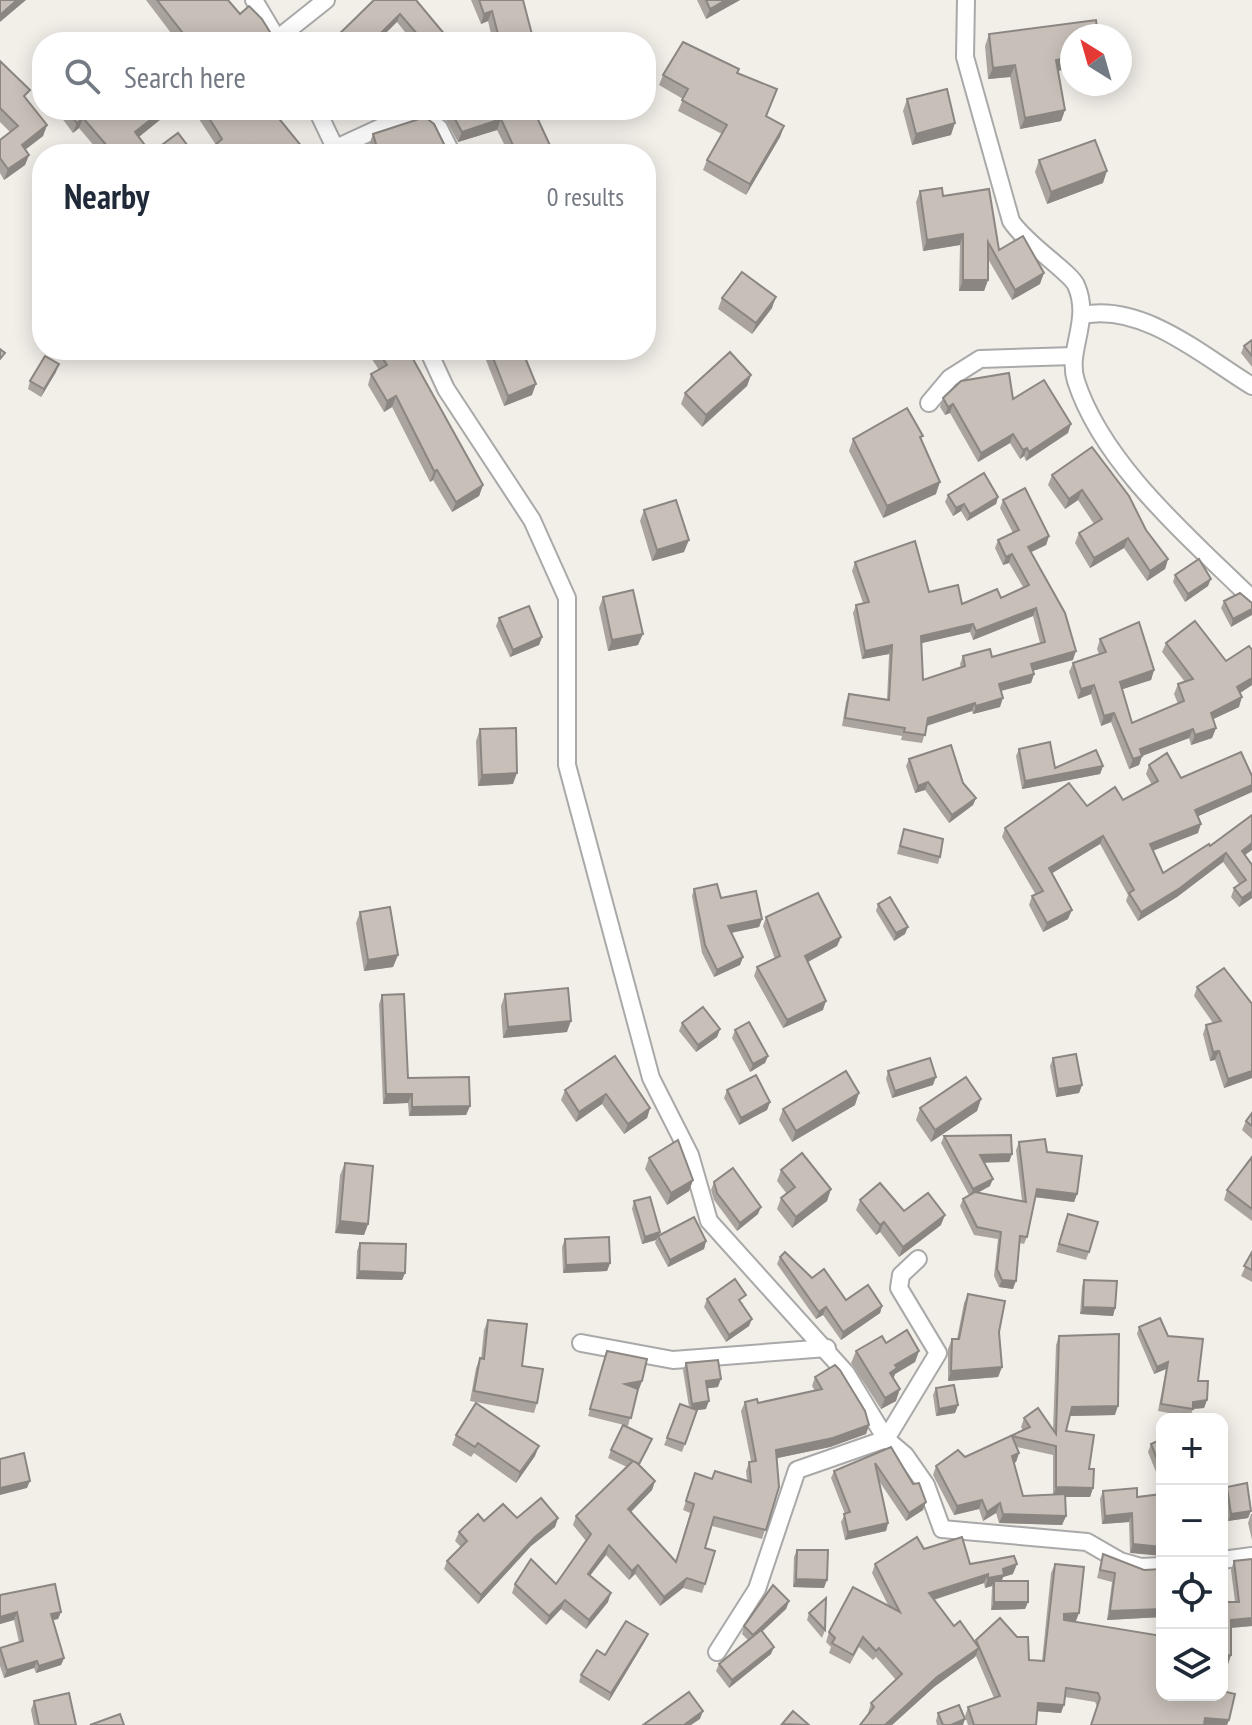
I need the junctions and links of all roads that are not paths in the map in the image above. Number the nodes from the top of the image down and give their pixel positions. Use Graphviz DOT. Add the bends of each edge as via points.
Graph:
graph roads {
  1 [pos="254,0"];
  2 [pos="326,0"];
  3 [pos="966,0"];
  4 [pos="273,32"];
  5 [pos="289,32"];
  6 [pos="322,120"];
  7 [pos="397,120"];
  8 [pos="429,120"];
  9 [pos="334,144"];
  10 [pos="351,144"];
  11 [pos="447,144"];
  12 [pos="1083,315"];
  13 [pos="1074,356"];
  14 [pos="433,360"];
  15 [pos="1252,386"];
  16 [pos="929,403"];
  17 [pos="1252,599"];
  18 [pos="918,1259"];
  19 [pos="581,1343"];
  20 [pos="827,1348"];
  21 [pos="886,1439"];
  22 [pos="1252,1556"];
  23 [pos="1228,1559"];
  24 [pos="1156,1566"];
  25 [pos="717,1652"];
  1 -- 4 [label="street"];
  2 -- 5 [label="street"];
  3 -- 12 [label="street" via="965,57 1011,221 1023,239 1075,281"];
  6 -- 9 [label="street"];
  7 -- 10 [label="street"];
  8 -- 11 [label="street"];
  12 -- 13 [label="street"];
  12 -- 15 [label="street" via="1101,311 1147,323"];
  13 -- 16 [label="street" via="980,359 950,378"];
  13 -- 17 [label="street" via="1074,378 1090,418 1116,457"];
  14 -- 20 [label="street" via="560,574 567,598 567,765 651,1078 690,1155 709,1221"];
  18 -- 21 [label="street" via="901,1275 899,1288 938,1353"];
  19 -- 20 [label="street" via="673,1360"];
  20 -- 21 [label="street"];
  21 -- 24 [label="street" via="926,1485 942,1529 1087,1542 1120,1561"];
  21 -- 25 [label="street" via="797,1470 757,1589"];
  22 -- 23 [label="street"];
}
